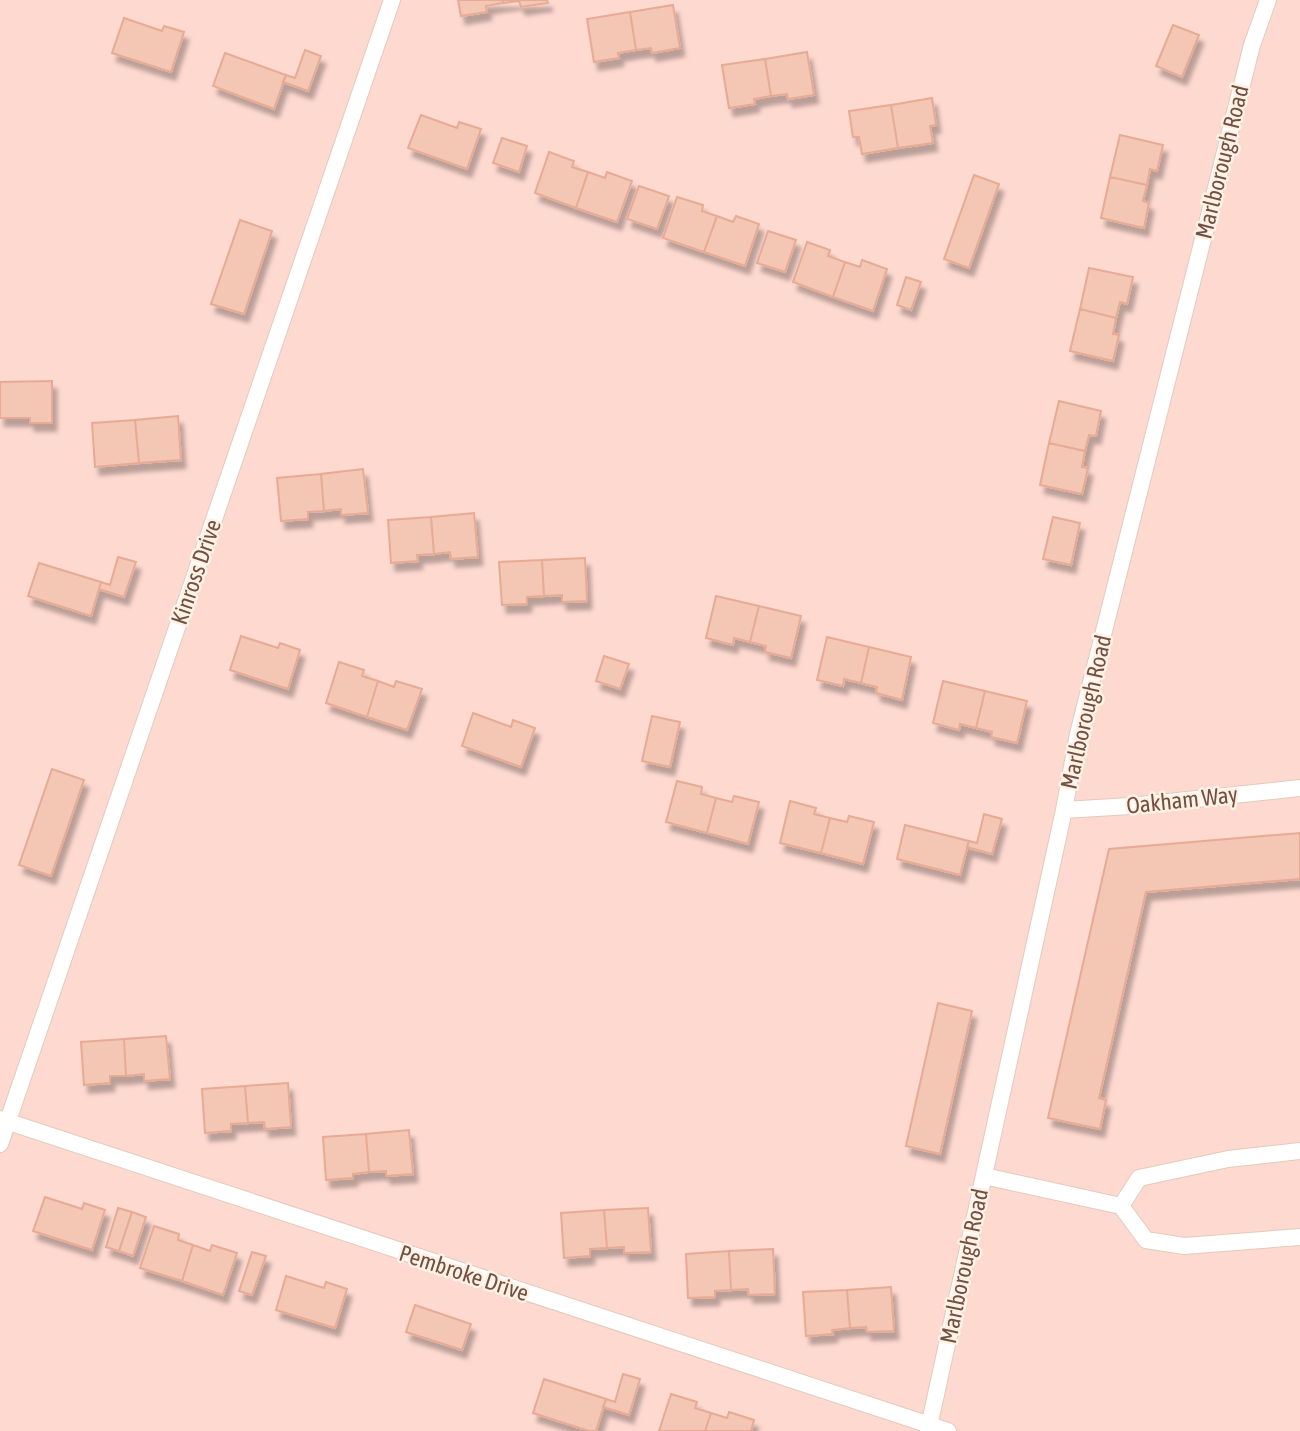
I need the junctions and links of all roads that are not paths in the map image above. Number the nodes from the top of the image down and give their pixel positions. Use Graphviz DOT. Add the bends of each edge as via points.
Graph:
graph roads {
  1 [pos="392,0"];
  2 [pos="1268,0"];
  3 [pos="1300,788"];
  4 [pos="1064,810"];
  5 [pos="3,1121"];
  6 [pos="0,1144"];
  7 [pos="1300,1151"];
  8 [pos="984,1176"];
  9 [pos="1121,1206"];
  10 [pos="1300,1237"];
  11 [pos="929,1428"];
  12 [pos="948,1431"];
  1 -- 5 [label="lane, Kinross Drive"];
  2 -- 4 [label="lane, Marlborough Road" via="1217,180 1078,734"];
  3 -- 4 [label="lane, Oakham Way"];
  4 -- 8 [label="lane, Marlborough Road"];
  5 -- 6 [label="lane, Kinross Drive"];
  5 -- 11 [label="lane, Pembroke Drive"];
  7 -- 9 [label="lane" via="1228,1159 1139,1178"];
  8 -- 9 [label="lane"];
  8 -- 11 [label="lane, Marlborough Road"];
  9 -- 10 [label="lane" via="1146,1240 1184,1246"];
  11 -- 12 [label="lane, Pembroke Drive"];
}
